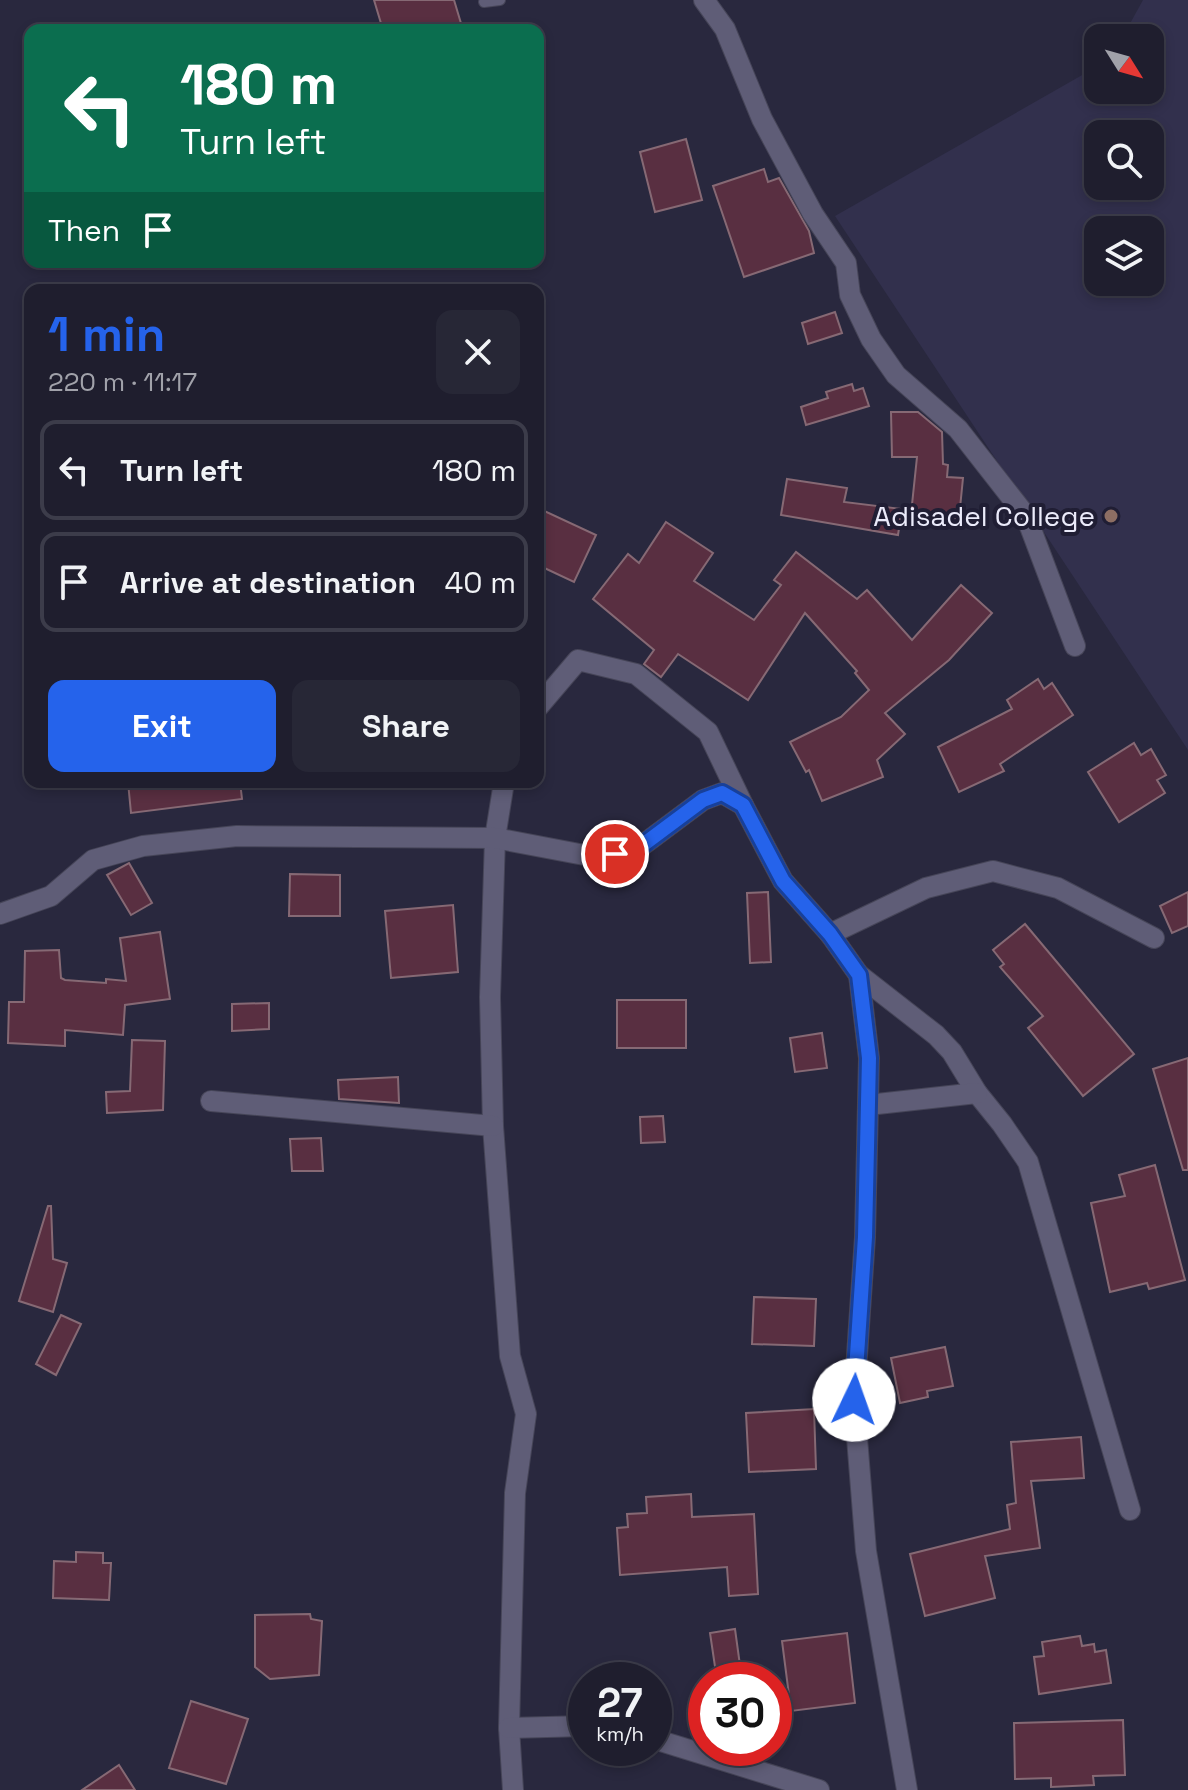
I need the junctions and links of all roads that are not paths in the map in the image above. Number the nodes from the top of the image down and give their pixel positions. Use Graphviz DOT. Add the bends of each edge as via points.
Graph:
graph roads {
  1 [pos="500,0"];
  2 [pos="704,0"];
  3 [pos="484,2"];
  4 [pos="1075,646"];
  5 [pos="544,700"];
  6 [pos="503,788"];
  7 [pos="743,805"];
  8 [pos="495,838"];
  9 [pos="0,914"];
  10 [pos="830,934"];
  11 [pos="1154,938"];
  12 [pos="859,975"];
  13 [pos="977,1093"];
  14 [pos="211,1101"];
  15 [pos="868,1105"];
  16 [pos="493,1126"];
  17 [pos="1130,1510"];
  18 [pos="568,1726"];
  19 [pos="509,1728"];
  20 [pos="672,1745"];
  21 [pos="513,1790"];
  22 [pos="819,1790"];
  23 [pos="907,1790"];
  1 -- 3 [label="lane"];
  2 -- 4 [label="street" via="725,29 762,119 813,214 846,263 850,295 871,339 896,375 958,429 1026,516"];
  5 -- 7 [label="street" via="578,660 636,674 708,732"];
  6 -- 8 [label="street"];
  7 -- 8 [label="street" via="722,793 703,800 636,850 595,857"];
  7 -- 10 [label="street" via="783,881"];
  8 -- 9 [label="street" via="237,836 143,846 93,860 51,896"];
  8 -- 16 [label="street"];
  10 -- 11 [label="street" via="926,888 993,871 1058,888"];
  10 -- 12 [label="street"];
  12 -- 13 [label="street" via="936,1035"];
  12 -- 15 [label="street" via="869,1058"];
  13 -- 15 [label="street"];
  13 -- 17 [label="street" via="1028,1162"];
  14 -- 16 [label="street"];
  15 -- 23 [label="street" via="854,1400 866,1551"];
  16 -- 19 [label="street" via="510,1356 526,1414 515,1493"];
  18 -- 19 [label="street"];
  19 -- 21 [label="street"];
  20 -- 22 [label="street"];
}
